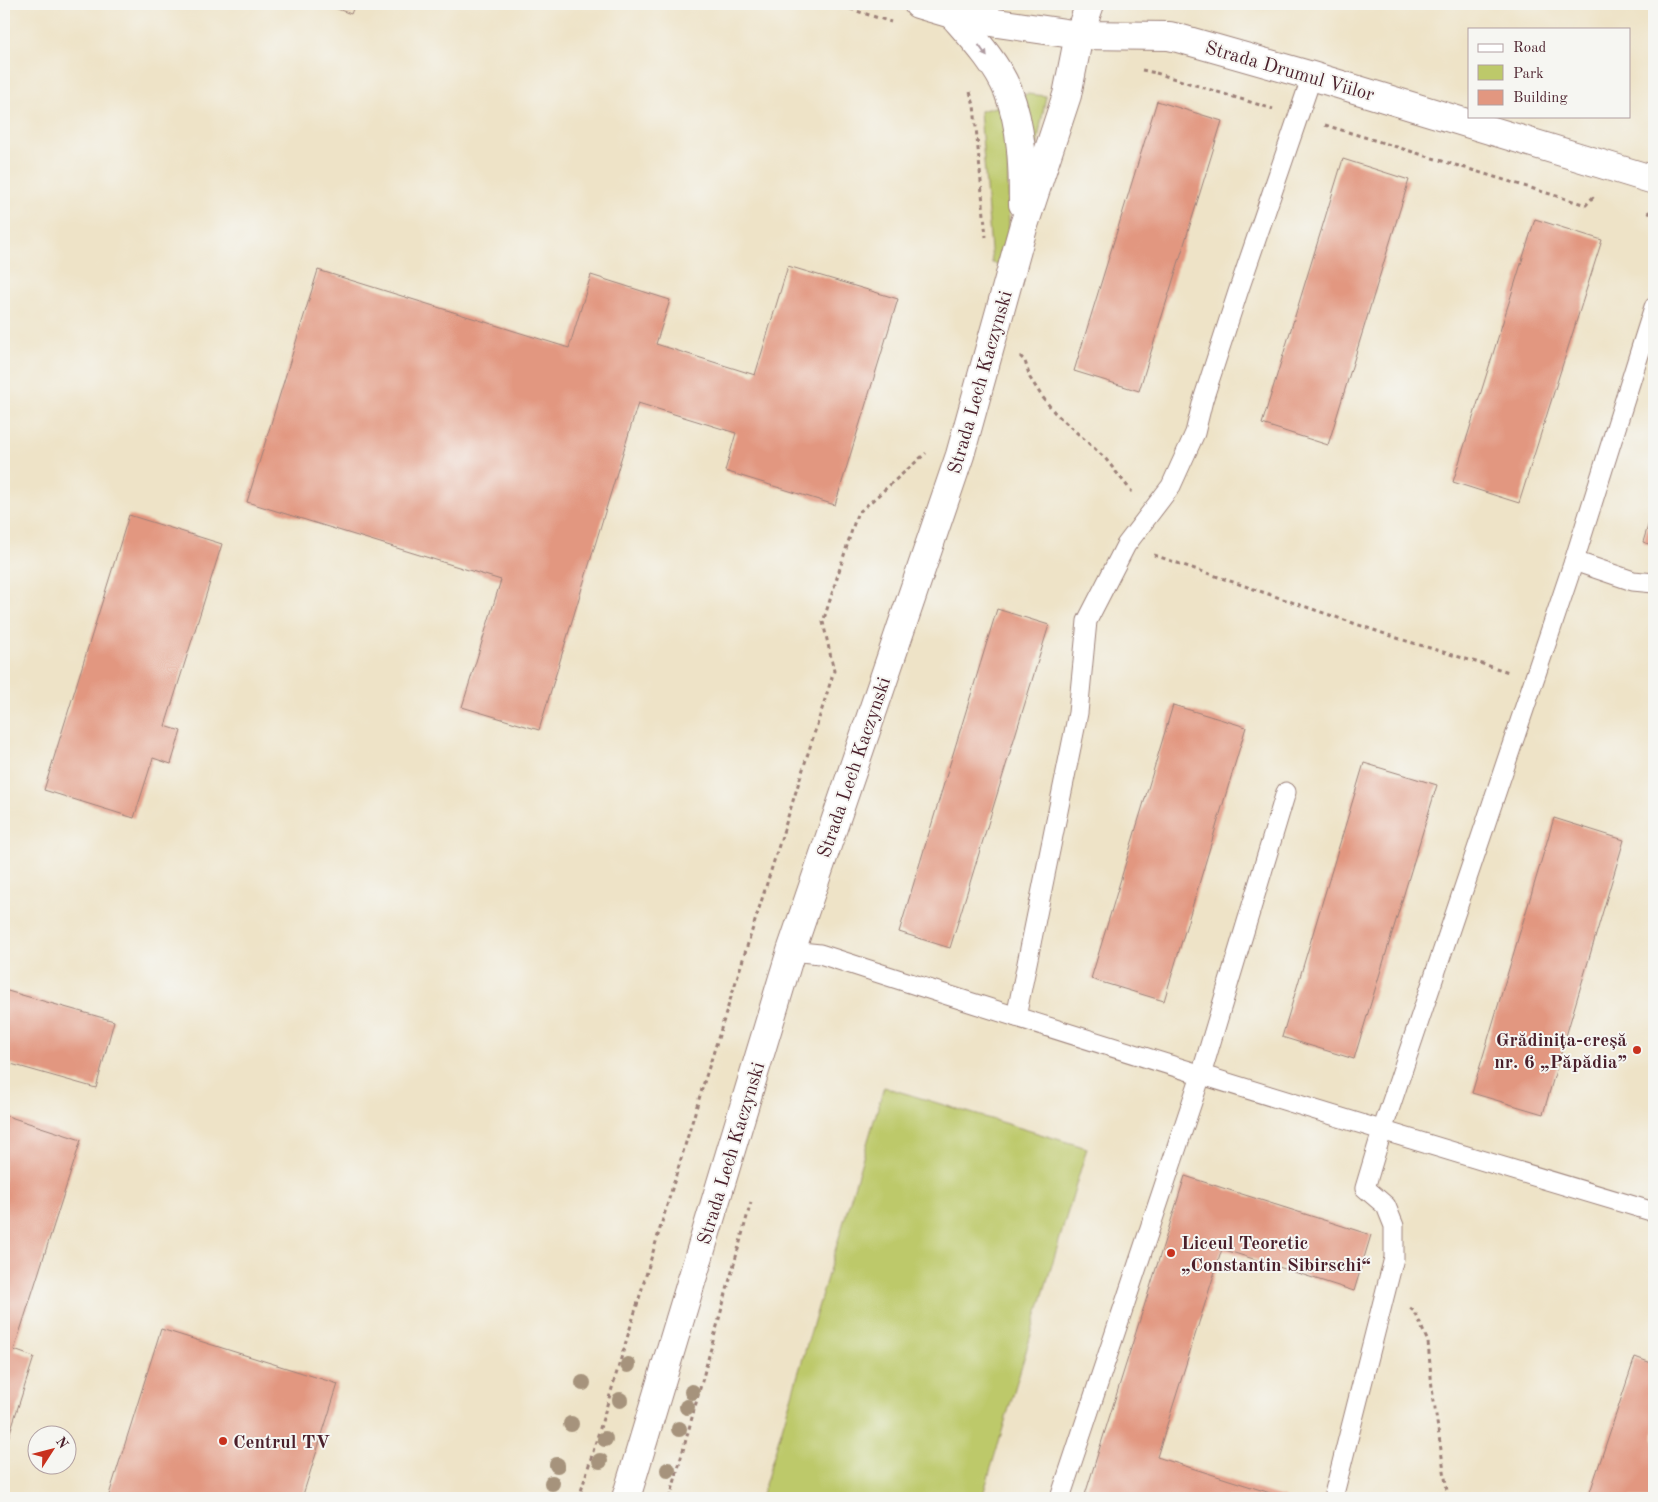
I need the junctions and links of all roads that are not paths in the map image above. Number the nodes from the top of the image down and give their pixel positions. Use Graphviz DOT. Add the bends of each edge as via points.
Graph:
graph roads {
  1 [pos="918,4"];
  2 [pos="1090,4"];
  3 [pos="952,14"];
  4 [pos="1080,36"];
  5 [pos="1312,76"];
  6 [pos="1654,180"];
  7 [pos="1023,228"];
  8 [pos="1654,307"];
  9 [pos="1574,561"];
  10 [pos="1654,583"];
  11 [pos="1286,792"];
  12 [pos="791,951"];
  13 [pos="1016,1018"];
  14 [pos="1201,1075"];
  15 [pos="1382,1131"];
  16 [pos="1654,1212"];
  17 [pos="626,1498"];
  18 [pos="1060,1498"];
  19 [pos="1333,1498"];
  1 -- 3 [label="street, Strada Drumul Viilor"];
  2 -- 4 [label="street, Strada Lech Kaczynski"];
  3 -- 4 [label="street, Strada Drumul Viilor"];
  3 -- 7 [label="street, one-way" via="981,48 1008,90 1018,123 1023,163"];
  4 -- 5 [label="street, Strada Drumul Viilor" via="1169,36"];
  4 -- 7 [label="street, Strada Lech Kaczynski" via="1067,95"];
  5 -- 6 [label="street, Strada Drumul Viilor"];
  5 -- 13 [label="lane" via="1238,292 1196,432 1170,486 1126,545 1087,621 1078,712"];
  7 -- 12 [label="street, Strada Lech Kaczynski" via="960,455"];
  8 -- 9 [label="lane"];
  9 -- 10 [label="lane" via="1633,581"];
  9 -- 15 [label="lane"];
  11 -- 14 [label="lane"];
  12 -- 13 [label="lane" via="820,954"];
  12 -- 17 [label="street, Strada Lech Kaczynski"];
  13 -- 14 [label="lane"];
  14 -- 15 [label="lane"];
  14 -- 18 [label="lane"];
  15 -- 16 [label="lane"];
  15 -- 19 [label="lane" via="1365,1188 1386,1206 1394,1226 1394,1258"];
}
